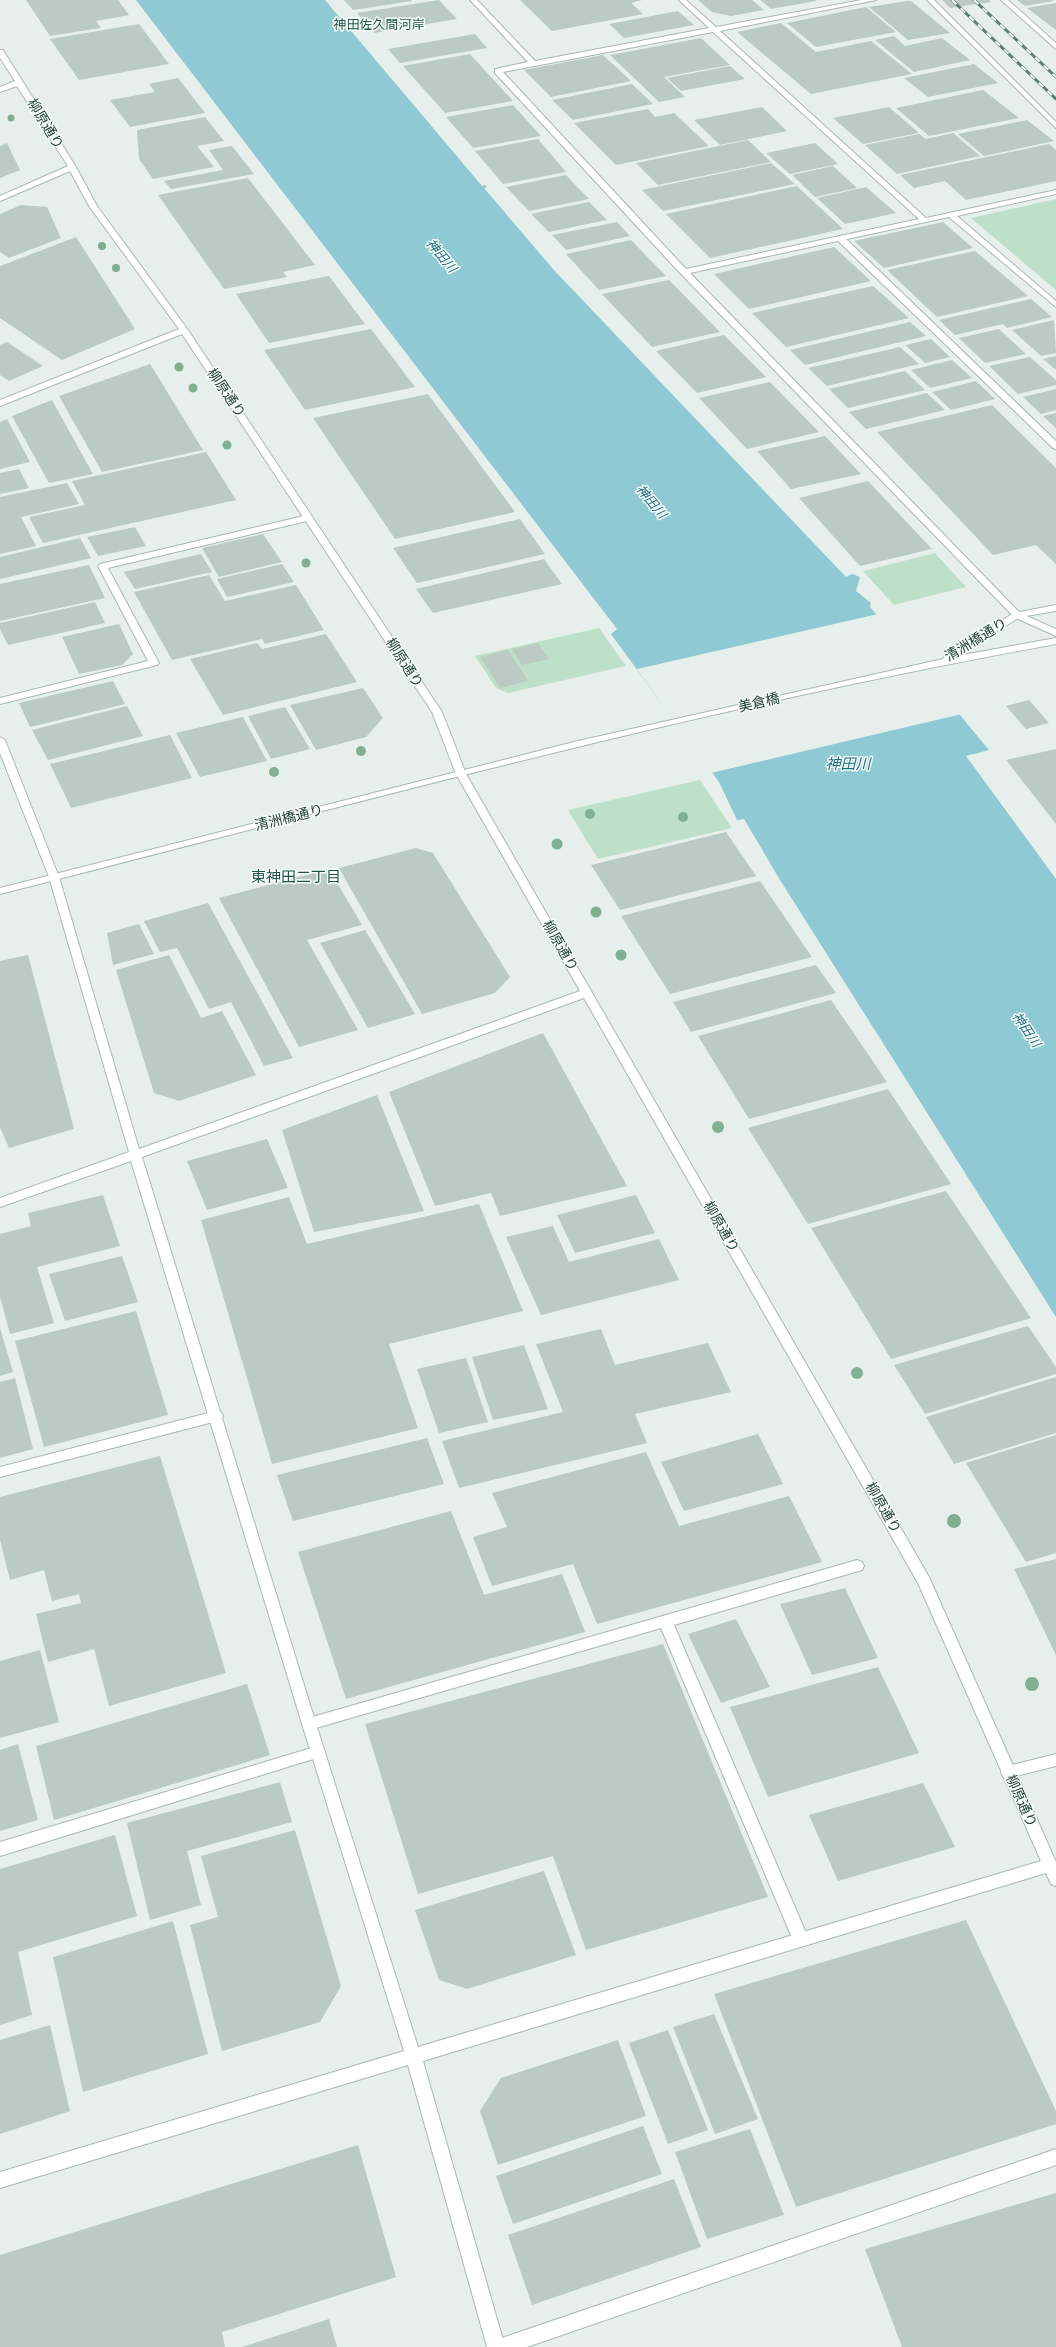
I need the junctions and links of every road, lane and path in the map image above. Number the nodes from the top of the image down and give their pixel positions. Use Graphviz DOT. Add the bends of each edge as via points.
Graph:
graph roads {
  1 [pos="473,0"];
  2 [pos="682,0"];
  3 [pos="873,0"];
  4 [pos="930,0"];
  5 [pos="1004,0"];
  6 [pos="715,29"];
  7 [pos="1056,47"];
  8 [pos="0,52"];
  9 [pos="533,63"];
  10 [pos="20,82"];
  11 [pos="0,90"];
  12 [pos="1056,126"];
  13 [pos="72,167"];
  14 [pos="1056,192"];
  15 [pos="0,199"];
  16 [pos="951,215"];
  17 [pos="924,220"];
  18 [pos="841,239"];
  19 [pos="684,272"];
  20 [pos="1056,305"];
  21 [pos="184,330"];
  22 [pos="0,403"];
  23 [pos="1056,446"];
  24 [pos="308,518"];
  25 [pos="1056,608"];
  26 [pos="1017,615"];
  27 [pos="1056,633"];
  28 [pos="1056,641"];
  29 [pos="940,662"];
  30 [pos="0,700"];
  31 [pos="0,740"];
  32 [pos="578,744"];
  33 [pos="461,774"];
  34 [pos="54,877"];
  35 [pos="0,891"];
  36 [pos="587,993"];
  37 [pos="135,1154"];
  38 [pos="0,1203"];
  39 [pos="216,1416"];
  40 [pos="0,1472"];
  41 [pos="857,1566"];
  42 [pos="665,1621"];
  43 [pos="309,1724"];
  44 [pos="318,1752"];
  45 [pos="1056,1760"];
  46 [pos="1008,1772"];
  47 [pos="0,1849"];
  48 [pos="1053,1872"];
  49 [pos="801,1940"];
  50 [pos="413,2055"];
  51 [pos="1056,2156"];
  52 [pos="0,2180"];
  53 [pos="496,2347"];
  54 [pos="502,2347"];
  1 -- 9 [label="street"];
  2 -- 6 [label="street"];
  3 -- 6 [label="street"];
  4 -- 12 [label="street"];
  5 -- 7 [label="street"];
  6 -- 9 [label="street"];
  6 -- 17 [label="street"];
  8 -- 10 [label="street, 柳原通り"];
  9 -- 19 [label="street" via="498,71"];
  10 -- 11 [label="street"];
  10 -- 13 [label="street, 柳原通り"];
  13 -- 15 [label="street"];
  13 -- 21 [label="street, 柳原通り" via="93,206"];
  14 -- 16 [label="street"];
  16 -- 17 [label="street"];
  16 -- 20 [label="street"];
  17 -- 18 [label="street"];
  18 -- 19 [label="street"];
  18 -- 23 [label="street"];
  19 -- 26 [label="street"];
  21 -- 22 [label="street"];
  21 -- 24 [label="street, 柳原通り"];
  24 -- 30 [label="street" via="103,566 154,663"];
  24 -- 33 [label="street, 柳原通り" via="437,712"];
  25 -- 26 [label="street, 清洲橋通り"];
  26 -- 27 [label="street"];
  26 -- 29 [label="street, 清洲橋通り"];
  28 -- 29 [label="street, 清洲橋通り"];
  29 -- 32 [label="street, 美倉橋"];
  31 -- 34 [label="street"];
  32 -- 33 [label="street, 清洲橋通り"];
  33 -- 34 [label="street, 清洲橋通り"];
  33 -- 36 [label="street, 柳原通り"];
  34 -- 35 [label="street, 清洲橋通り"];
  34 -- 37 [label="street"];
  36 -- 37 [label="street"];
  36 -- 46 [label="street, 柳原通り" via="924,1581"];
  37 -- 38 [label="street"];
  37 -- 39 [label="street"];
  39 -- 40 [label="street"];
  39 -- 43 [label="street"];
  41 -- 42 [label="street"];
  42 -- 43 [label="street"];
  42 -- 49 [label="street"];
  43 -- 44 [label="street"];
  44 -- 47 [label="street"];
  44 -- 50 [label="street"];
  45 -- 46 [label="street"];
  46 -- 48 [label="street, 柳原通り"];
  48 -- 49 [label="street"];
  49 -- 50 [label="street"];
  50 -- 52 [label="street"];
  50 -- 53 [label="street"];
  51 -- 54 [label="street"];
}
